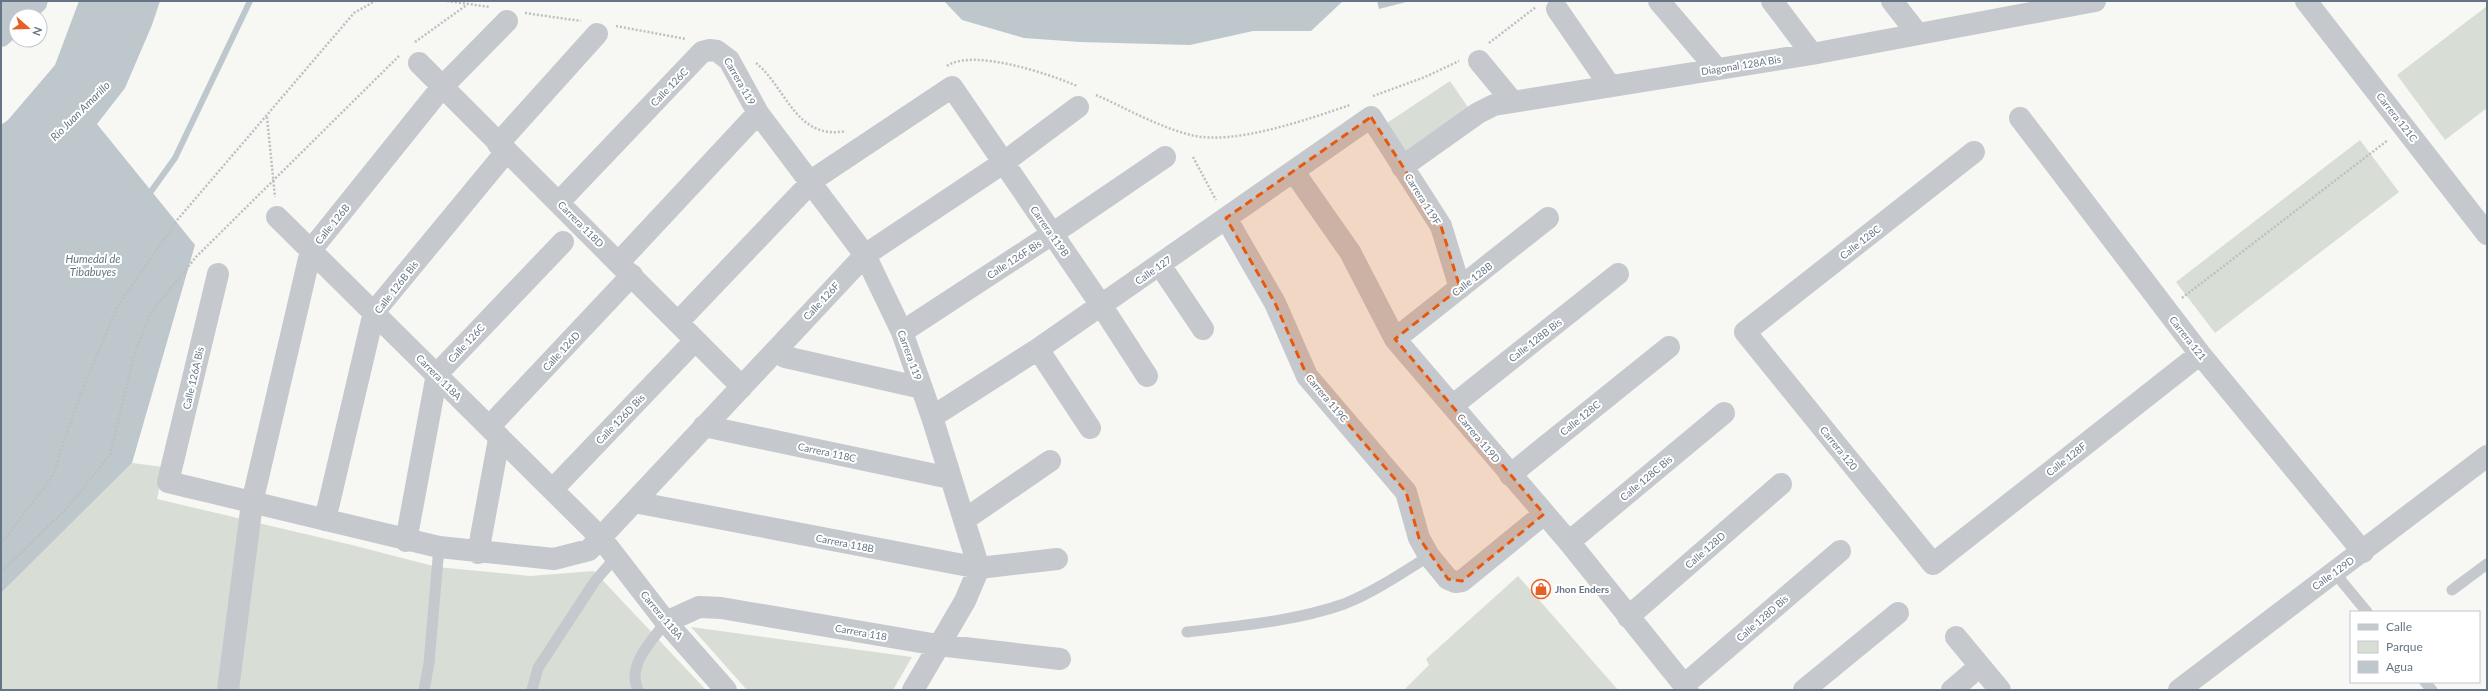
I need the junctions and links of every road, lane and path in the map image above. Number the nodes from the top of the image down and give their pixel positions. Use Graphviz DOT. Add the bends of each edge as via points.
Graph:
graph roads {
  1 [pos="375,1"];
  2 [pos="447,1"];
  3 [pos="1659,1"];
  4 [pos="1772,1"];
  5 [pos="1892,1"];
  6 [pos="2096,1"];
  7 [pos="2306,1"];
  8 [pos="1547,7"];
  9 [pos="2017,8"];
  10 [pos="508,14"];
  11 [pos="598,27"];
  12 [pos="1917,33"];
  13 [pos="691,40"];
  14 [pos="717,51"];
  15 [pos="1812,54"];
  16 [pos="1476,55"];
  17 [pos="750,59"];
  18 [pos="419,63"];
  19 [pos="1716,68"];
  20 [pos="948,77"];
  21 [pos="1610,86"];
  22 [pos="442,87"];
  23 [pos="1083,96"];
  24 [pos="1512,102"];
  25 [pos="1354,103"];
  26 [pos="1369,108"];
  27 [pos="758,112"];
  28 [pos="267,116"];
  29 [pos="2020,118"];
  30 [pos="2404,128"];
  31 [pos="854,130"];
  32 [pos="502,148"];
  33 [pos="1974,152"];
  34 [pos="1165,157"];
  35 [pos="1193,157"];
  36 [pos="1003,163"];
  37 [pos="1402,167"];
  38 [pos="1294,172"];
  39 [pos="807,186"];
  40 [pos="559,202"];
  41 [pos="277,217"];
  42 [pos="1226,218"];
  43 [pos="1548,218"];
  44 [pos="1052,234"];
  45 [pos="2487,234"];
  46 [pos="563,242"];
  47 [pos="311,250"];
  48 [pos="865,255"];
  49 [pos="1160,265"];
  50 [pos="626,268"];
  51 [pos="218,274"];
  52 [pos="1618,274"];
  53 [pos="1460,288"];
  54 [pos="1101,305"];
  55 [pos="2166,310"];
  56 [pos="374,312"];
  57 [pos="679,321"];
  58 [pos="1202,329"];
  59 [pos="902,332"];
  60 [pos="1745,332"];
  61 [pos="1395,339"];
  62 [pos="1669,347"];
  63 [pos="687,349"];
  64 [pos="1038,349"];
  65 [pos="2200,354"];
  66 [pos="785,357"];
  67 [pos="437,374"];
  68 [pos="1146,376"];
  69 [pos="742,387"];
  70 [pos="922,388"];
  71 [pos="1452,406"];
  72 [pos="1724,413"];
  73 [pos="932,417"];
  74 [pos="704,426"];
  75 [pos="1090,428"];
  76 [pos="494,433"];
  77 [pos="2487,456"];
  78 [pos="1050,461"];
  79 [pos="1510,475"];
  80 [pos="950,478"];
  81 [pos="1781,484"];
  82 [pos="553,489"];
  83 [pos="634,502"];
  84 [pos="252,503"];
  85 [pos="1544,514"];
  86 [pos="325,520"];
  87 [pos="964,520"];
  88 [pos="601,538"];
  89 [pos="406,540"];
  90 [pos="1569,542"];
  91 [pos="1,544"];
  92 [pos="439,547"];
  93 [pos="1840,551"];
  94 [pos="2364,552"];
  95 [pos="478,553"];
  96 [pos="1429,556"];
  97 [pos="615,558"];
  98 [pos="1058,559"];
  99 [pos="1933,564"];
  100 [pos="2487,564"];
  101 [pos="979,568"];
  102 [pos="2334,572"];
  103 [pos="2452,590"];
  104 [pos="2366,611"];
  105 [pos="1898,613"];
  106 [pos="1628,616"];
  107 [pos="666,622"];
  108 [pos="1187,632"];
  109 [pos="1956,637"];
  110 [pos="938,645"];
  111 [pos="1060,659"];
  112 [pos="1980,666"];
  113 [pos="1686,688"];
  114 [pos="228,690"];
  115 [pos="424,690"];
  116 [pos="532,690"];
  117 [pos="638,690"];
  118 [pos="726,690"];
  119 [pos="913,690"];
  120 [pos="1804,690"];
  121 [pos="1952,690"];
  122 [pos="2000,690"];
  123 [pos="2179,690"];
  1 -- 28 [label="path" via="354,13"];
  2 -- 10 [label="path"];
  3 -- 19 [label="street"];
  4 -- 15 [label="street"];
  5 -- 12 [label="street"];
  6 -- 9 [label="street, Diagonal 128A Bis"];
  7 -- 30 [label="street, Carrera 121C"];
  8 -- 16 [label="path"];
  8 -- 21 [label="street"];
  9 -- 12 [label="street, Diagonal 128A Bis"];
  10 -- 11 [label="path"];
  10 -- 22 [label="street, Calle 126B"];
  11 -- 13 [label="path"];
  11 -- 32 [label="street, Calle 126B Bis"];
  12 -- 15 [label="street, Diagonal 128A Bis"];
  14 -- 27 [label="street, Carrera 119" via="729,60"];
  14 -- 40 [label="street, Calle 126C" via="702,52"];
  15 -- 19 [label="street, Diagonal 128A Bis"];
  16 -- 24 [label="street"];
  16 -- 26 [label="path" via="1425,77"];
  17 -- 31 [label="path" via="760,66 789,107 813,128 833,134"];
  18 -- 22 [label="street, Carrera 118D"];
  19 -- 21 [label="street, Diagonal 128A Bis"];
  20 -- 23 [label="path" via="951,63 976,59 998,62"];
  20 -- 36 [label="street, Carrera 119B"];
  20 -- 39 [label="street"];
  21 -- 24 [label="street, Diagonal 128A Bis"];
  22 -- 32 [label="street, Carrera 118D"];
  22 -- 47 [label="street, Calle 126B"];
  23 -- 25 [label="path" via="1191,135 1217,138 1290,126"];
  23 -- 36 [label="street, Calle 126F"];
  24 -- 37 [label="street, Diagonal 128A Bis" via="1478,113"];
  26 -- 37 [label="street, Carrera 119F"];
  26 -- 38 [label="street, Calle 127"];
  27 -- 39 [label="street, Carrera 119"];
  27 -- 50 [label="street, Calle 126D"];
  28 -- 41 [label="path"];
  28 -- 91 [label="path" via="178,219 117,307 77,403 52,477"];
  29 -- 55 [label="street, Carrera 121"];
  30 -- 45 [label="street, Carrera 121C"];
  30 -- 55 [label="path"];
  32 -- 40 [label="street, Carrera 118D"];
  32 -- 56 [label="street, Calle 126B Bis"];
  33 -- 60 [label="street, Calle 128C"];
  34 -- 44 [label="street, Calle 126F Bis"];
  35 -- 42 [label="path"];
  36 -- 44 [label="street, Carrera 119B"];
  36 -- 48 [label="street, Calle 126F"];
  37 -- 53 [label="street, Carrera 119F" via="1441,226"];
  38 -- 42 [label="street, Calle 127"];
  38 -- 61 [label="street, Carrera 119D" via="1350,252"];
  39 -- 48 [label="street, Carrera 119"];
  39 -- 57 [label="street"];
  40 -- 50 [label="street, Carrera 118D"];
  41 -- 47 [label="street, Carrera 118A"];
  42 -- 49 [label="street, Calle 127"];
  42 -- 96 [label="street, Carrera 119C" via="1275,303 1307,376 1406,492 1419,538"];
  43 -- 53 [label="street, Calle 128B"];
  44 -- 54 [label="street, Carrera 119B"];
  44 -- 59 [label="street, Calle 126F Bis"];
  46 -- 67 [label="street, Calle 126C"];
  47 -- 56 [label="street, Carrera 118A"];
  47 -- 84 [label="street, Calle 126B"];
  48 -- 59 [label="street, Carrera 119"];
  48 -- 69 [label="street, Calle 126F"];
  49 -- 54 [label="street, Calle 127"];
  49 -- 58 [label="street"];
  50 -- 57 [label="street, Carrera 118D"];
  50 -- 76 [label="street, Calle 126D"];
  51 -- 84 [label="street, Calle 126A Bis" via="168,482"];
  52 -- 71 [label="street, Calle 128B Bis"];
  53 -- 61 [label="street, Calle 128B"];
  54 -- 64 [label="street, Calle 127"];
  54 -- 68 [label="street, Carrera 119B"];
  55 -- 65 [label="street, Carrera 121"];
  56 -- 67 [label="street, Carrera 118A"];
  56 -- 86 [label="street, Calle 126B Bis"];
  57 -- 69 [label="street, Carrera 118D"];
  59 -- 70 [label="street, Carrera 119"];
  60 -- 99 [label="street, Carrera 120"];
  61 -- 71 [label="street, Carrera 119D"];
  62 -- 79 [label="street, Calle 128C"];
  63 -- 82 [label="street, Calle 126D Bis"];
  64 -- 73 [label="street, Calle 127"];
  64 -- 75 [label="street"];
  65 -- 94 [label="street, Carrera 121"];
  65 -- 99 [label="street, Calle 128F"];
  66 -- 70 [label="street"];
  67 -- 76 [label="street, Carrera 118A"];
  67 -- 89 [label="street"];
  69 -- 74 [label="street, Calle 126F"];
  70 -- 73 [label="street, Carrera 119"];
  71 -- 79 [label="street, Carrera 119D"];
  72 -- 90 [label="street, Calle 128C Bis"];
  73 -- 80 [label="street, Carrera 119"];
  74 -- 80 [label="street, Carrera 118C"];
  74 -- 83 [label="street, Calle 126F"];
  76 -- 82 [label="street, Carrera 118A"];
  76 -- 95 [label="street"];
  77 -- 94 [label="street, Calle 129D"];
  78 -- 87 [label="street"];
  79 -- 85 [label="street, Carrera 119D"];
  80 -- 87 [label="street, Carrera 119"];
  81 -- 106 [label="street, Calle 128D"];
  82 -- 88 [label="street, Carrera 118A"];
  83 -- 88 [label="street, Calle 126F"];
  83 -- 101 [label="street, Carrera 118B"];
  84 -- 86 [label="street"];
  84 -- 114 [label="street"];
  85 -- 90 [label="street, Carrera 119D"];
  85 -- 96 [label="street, Carrera 119C" via="1462,581 1448,579"];
  86 -- 89 [label="street"];
  87 -- 101 [label="street, Carrera 119"];
  88 -- 95 [label="street" via="589,550 554,559"];
  88 -- 97 [label="street, Carrera 118A"];
  89 -- 92 [label="street"];
  90 -- 106 [label="street, Carrera 119D"];
  92 -- 95 [label="street"];
  92 -- 115 [label="lane" via="429,663"];
  93 -- 113 [label="street, Calle 128D Bis"];
  94 -- 102 [label="street, Calle 129D"];
  96 -- 108 [label="lane" via="1383,585 1343,604 1268,622"];
  97 -- 107 [label="street, Carrera 118A"];
  97 -- 116 [label="lane" via="595,581 538,668"];
  98 -- 101 [label="street, Carrera 118B"];
  100 -- 103 [label="lane"];
  101 -- 110 [label="street" via="965,601"];
  102 -- 104 [label="lane"];
  102 -- 123 [label="street, Calle 129D"];
  105 -- 120 [label="street"];
  106 -- 113 [label="street, Carrera 119D"];
  107 -- 110 [label="street, Carrera 118" via="699,607 721,608"];
  107 -- 117 [label="lane" via="636,665 634,682"];
  107 -- 118 [label="street, Carrera 118A"];
  109 -- 112 [label="street"];
  110 -- 111 [label="street, Carrera 118"];
  110 -- 119 [label="street"];
  112 -- 121 [label="street"];
  112 -- 122 [label="street"];
}
